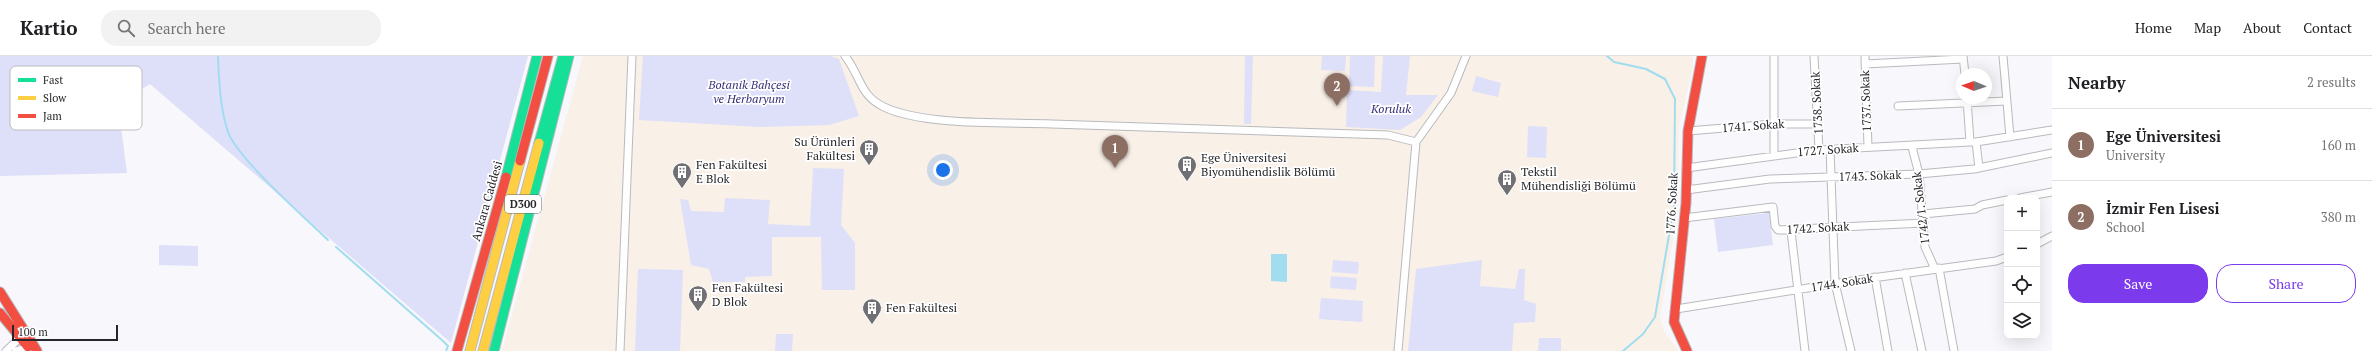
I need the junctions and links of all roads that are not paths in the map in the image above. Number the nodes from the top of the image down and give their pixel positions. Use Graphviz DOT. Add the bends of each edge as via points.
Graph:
graph roads {
  1 [pos="537,56"];
  2 [pos="548,56"];
  3 [pos="563,56"];
  4 [pos="570,56"];
  5 [pos="632,56"];
  6 [pos="845,56"];
  7 [pos="1466,56"];
  8 [pos="1702,56"];
  9 [pos="1774,56"];
  10 [pos="1814,56"];
  11 [pos="1865,56"];
  12 [pos="2003,56"];
  13 [pos="1963,58"];
  14 [pos="1865,64"];
  15 [pos="1964,68"];
  16 [pos="541,84"];
  17 [pos="552,99"];
  18 [pos="1956,101"];
  19 [pos="1992,101"];
  20 [pos="2006,101"];
  21 [pos="1968,104"];
  22 [pos="1898,106"];
  23 [pos="1773,124"];
  24 [pos="1818,124"];
  25 [pos="2052,130"];
  26 [pos="1688,131"];
  27 [pos="2010,137"];
  28 [pos="549,138"];
  29 [pos="1416,142"];
  30 [pos="1973,142"];
  31 [pos="515,144"];
  32 [pos="1868,147"];
  33 [pos="1912,147"];
  34 [pos="1830,149"];
  35 [pos="1819,150"];
  36 [pos="2052,153"];
  37 [pos="1774,154"];
  38 [pos="1686,168"];
  39 [pos="1979,168"];
  40 [pos="1919,174"];
  41 [pos="1831,177"];
  42 [pos="1686,190"];
  43 [pos="2052,192"];
  44 [pos="2036,195"];
  45 [pos="2004,201"];
  46 [pos="1923,214"];
  47 [pos="1684,218"];
  48 [pos="1924,223"];
  49 [pos="1832,227"];
  50 [pos="1791,231"];
  51 [pos="2052,236"];
  52 [pos="2040,242"];
  53 [pos="2004,258"];
  54 [pos="1937,268"];
  55 [pos="1905,273"];
  56 [pos="1875,278"];
  57 [pos="1835,283"];
  58 [pos="1796,289"];
  59 [pos="0,292"];
  60 [pos="1676,309"];
  61 [pos="0,313"];
  62 [pos="23,335"];
  63 [pos="32,349"];
  64 [pos="6,351"];
  65 [pos="16,351"];
  66 [pos="457,351"];
  67 [pos="470,351"];
  68 [pos="483,351"];
  69 [pos="494,351"];
  70 [pos="620,351"];
  71 [pos="1398,351"];
  72 [pos="1687,351"];
  73 [pos="1805,351"];
  74 [pos="1851,351"];
  75 [pos="1888,351"];
  76 [pos="1922,351"];
  77 [pos="1954,351"];
  1 -- 31 [label="main road, Ankara Caddesi"];
  2 -- 16 [label="main road, D300"];
  3 -- 17 [label="main road, D300"];
  4 -- 28 [label="main road"];
  5 -- 70 [label="street"];
  6 -- 29 [label="street" via="854,67 864,93 884,107 909,115 985,122 1388,135"];
  7 -- 29 [label="street" via="1451,93"];
  8 -- 26 [label="main road, 1776. Sokak"];
  9 -- 23 [label="street"];
  10 -- 24 [label="street, 1738. Sokak"];
  11 -- 14 [label="street, 1737. Sokak"];
  12 -- 20 [label="street"];
  13 -- 14 [label="street"];
  13 -- 15 [label="street"];
  14 -- 32 [label="street, 1737. Sokak"];
  16 -- 31 [label="main road"];
  16 -- 67 [label="main road, D300"];
  17 -- 28 [label="main road"];
  17 -- 68 [label="main road, D300"];
  18 -- 22 [label="street"];
  19 -- 20 [label="street"];
  20 -- 27 [label="street"];
  21 -- 30 [label="street"];
  23 -- 24 [label="street, 1741. Sokak"];
  23 -- 26 [label="street, 1741. Sokak"];
  23 -- 37 [label="street"];
  24 -- 35 [label="street, 1738. Sokak"];
  25 -- 27 [label="street, 1727. Sokak"];
  26 -- 38 [label="main road, 1776. Sokak"];
  27 -- 30 [label="street, 1727. Sokak"];
  28 -- 69 [label="main road"];
  29 -- 71 [label="street"];
  30 -- 33 [label="street, 1727. Sokak"];
  30 -- 39 [label="street"];
  31 -- 66 [label="main road, Ankara Caddesi"];
  32 -- 33 [label="street, 1727. Sokak"];
  32 -- 34 [label="street, 1727. Sokak"];
  33 -- 40 [label="street, 1742/1. Sokak"];
  34 -- 35 [label="street, 1727. Sokak"];
  34 -- 41 [label="street"];
  35 -- 37 [label="street, 1727. Sokak"];
  36 -- 39 [label="street, 1743. Sokak"];
  37 -- 38 [label="street, 1727. Sokak"];
  38 -- 42 [label="main road, 1776. Sokak"];
  39 -- 40 [label="street, 1743. Sokak"];
  40 -- 41 [label="street, 1743. Sokak"];
  40 -- 46 [label="street, 1742/1. Sokak"];
  41 -- 42 [label="street, 1743. Sokak" via="1770,179"];
  41 -- 49 [label="street"];
  42 -- 47 [label="main road, 1776. Sokak"];
  43 -- 44 [label="street"];
  45 -- 46 [label="street" via="1975,209"];
  46 -- 48 [label="street, 1742/1. Sokak"];
  47 -- 50 [label="street, 1742. Sokak" via="1772,207 1778,230"];
  47 -- 60 [label="main road, 1776. Sokak"];
  48 -- 49 [label="street, 1742. Sokak"];
  48 -- 54 [label="street, 1742/1. Sokak" via="1925,250"];
  49 -- 50 [label="street, 1742. Sokak"];
  49 -- 57 [label="street"];
  50 -- 58 [label="street"];
  51 -- 52 [label="street"];
  53 -- 54 [label="street, 1744. Sokak"];
  54 -- 55 [label="street, 1744. Sokak"];
  54 -- 77 [label="street, 1742/1. Sokak"];
  55 -- 56 [label="street, 1744. Sokak"];
  55 -- 76 [label="street"];
  56 -- 57 [label="street, 1744. Sokak"];
  56 -- 75 [label="street"];
  57 -- 58 [label="street, 1744. Sokak"];
  57 -- 74 [label="street"];
  58 -- 60 [label="street, 1744. Sokak"];
  58 -- 73 [label="street"];
  59 -- 62 [label="main road"];
  60 -- 72 [label="main road, 1776. Sokak" via="1674,322"];
  61 -- 62 [label="main road"];
  62 -- 63 [label="main road"];
  62 -- 64 [label="street"];
  63 -- 65 [label="street"];
}
